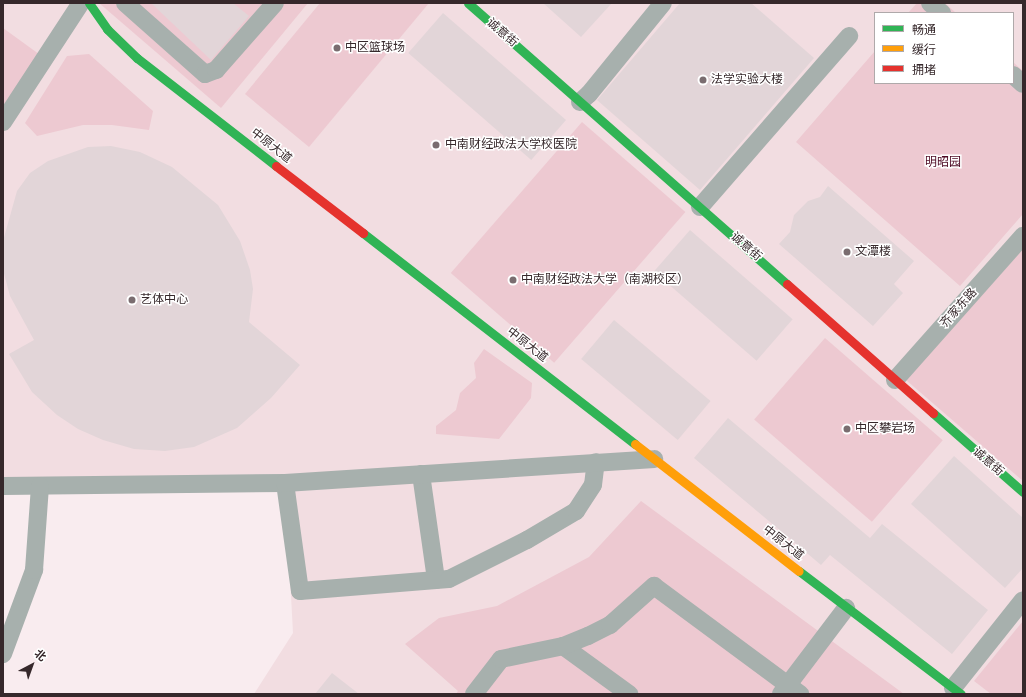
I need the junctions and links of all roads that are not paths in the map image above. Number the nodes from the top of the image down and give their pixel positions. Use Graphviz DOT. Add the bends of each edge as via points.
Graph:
graph roads {
  1 [pos="81,3"];
  2 [pos="89,3"];
  3 [pos="125,3"];
  4 [pos="275,3"];
  5 [pos="468,3"];
  6 [pos="663,3"];
  7 [pos="930,3"];
  8 [pos="941,12"];
  9 [pos="849,36"];
  10 [pos="1014,76"];
  11 [pos="1023,84"];
  12 [pos="580,102"];
  13 [pos="3,122"];
  14 [pos="700,207"];
  15 [pos="1023,236"];
  16 [pos="895,380"];
  17 [pos="654,459"];
  18 [pos="596,462"];
  19 [pos="421,474"];
  20 [pos="285,483"];
  21 [pos="3,486"];
  22 [pos="40,486"];
  23 [pos="1023,492"];
  24 [pos="436,580"];
  25 [pos="1023,600"];
  26 [pos="846,608"];
  27 [pos="563,646"];
  28 [pos="3,654"];
  29 [pos="790,691"];
  30 [pos="957,691"];
  31 [pos="477,693"];
  32 [pos="629,694"];
  1 -- 13 [label="street"];
  2 -- 17 [label="main road, 中原大道" via="107,29 137,58"];
  3 -- 4 [label="street" via="205,74 216,70"];
  5 -- 12 [label="main road, 诚意街"];
  6 -- 12 [label="street"];
  7 -- 8 [label="street"];
  9 -- 14 [label="street"];
  10 -- 11 [label="street"];
  12 -- 14 [label="main road, 诚意街"];
  14 -- 16 [label="main road, 诚意街"];
  15 -- 16 [label="street, 齐家东路"];
  16 -- 23 [label="main road, 诚意街"];
  17 -- 18 [label="street"];
  17 -- 26 [label="main road, 中原大道"];
  18 -- 19 [label="street"];
  18 -- 24 [label="street" via="593,485 576,511 527,540 456,575"];
  19 -- 20 [label="street"];
  19 -- 24 [label="street"];
  20 -- 22 [label="street"];
  20 -- 24 [label="street" via="300,591"];
  21 -- 22 [label="street"];
  22 -- 28 [label="street" via="34,570"];
  25 -- 30 [label="street"];
  26 -- 29 [label="street"];
  26 -- 30 [label="main road, 中原大道"];
  27 -- 29 [label="street" via="610,624 654,586"];
  27 -- 31 [label="street" via="501,659"];
  27 -- 32 [label="street"];
}
